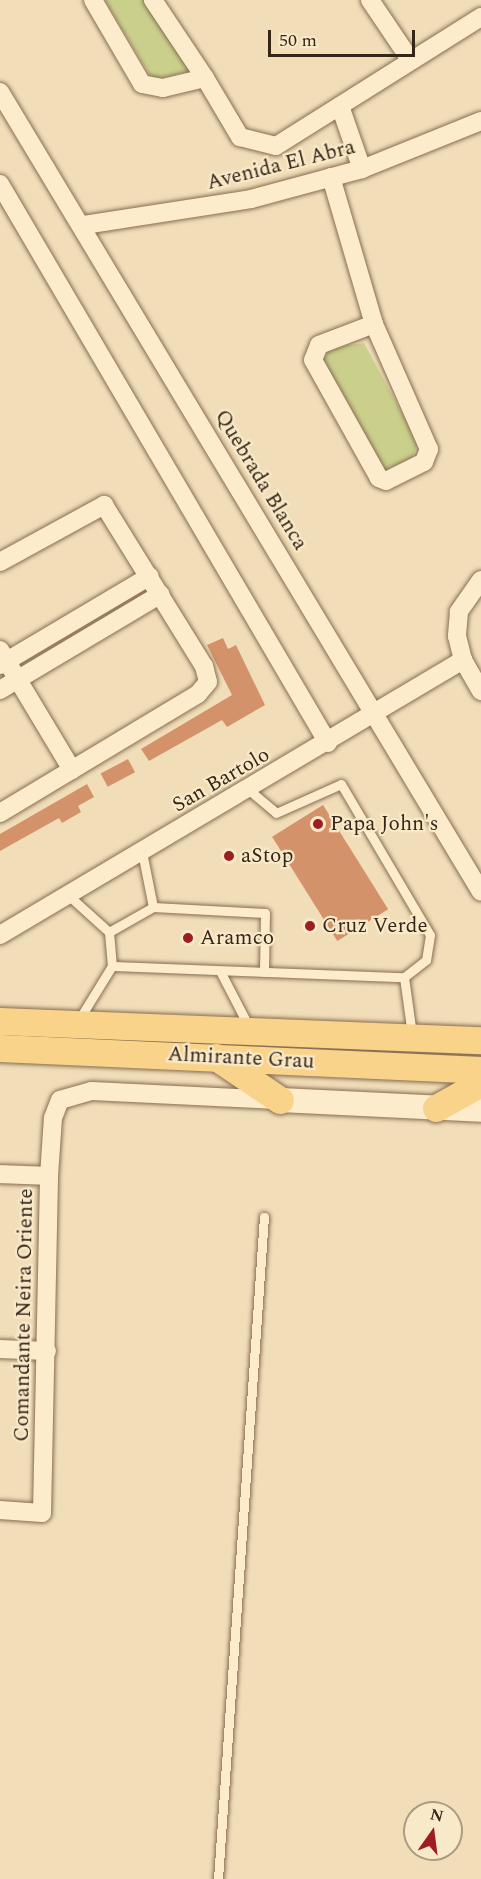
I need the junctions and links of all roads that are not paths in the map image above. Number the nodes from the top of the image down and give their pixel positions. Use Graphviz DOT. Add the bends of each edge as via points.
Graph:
graph roads {
  1 [pos="93,0"];
  2 [pos="153,0"];
  3 [pos="370,0"];
  4 [pos="481,17"];
  5 [pos="411,61"];
  6 [pos="205,78"];
  7 [pos="0,92"];
  8 [pos="340,106"];
  9 [pos="480,124"];
  10 [pos="362,169"];
  11 [pos="331,177"];
  12 [pos="0,184"];
  13 [pos="84,225"];
  14 [pos="374,324"];
  15 [pos="0,562"];
  16 [pos="150,576"];
  17 [pos="481,580"];
  18 [pos="161,594"];
  19 [pos="2,658"];
  20 [pos="463,660"];
  21 [pos="18,679"];
  22 [pos="0,690"];
  23 [pos="481,691"];
  24 [pos="374,715"];
  25 [pos="328,743"];
  26 [pos="72,770"];
  27 [pos="249,790"];
  28 [pos="0,813"];
  29 [pos="142,852"];
  30 [pos="481,892"];
  31 [pos="68,895"];
  32 [pos="153,907"];
  33 [pos="109,932"];
  34 [pos="0,935"];
  35 [pos="112,966"];
  36 [pos="220,971"];
  37 [pos="264,972"];
  38 [pos="404,977"];
  39 [pos="0,1021"];
  40 [pos="77,1023"];
  41 [pos="250,1029"];
  42 [pos="413,1037"];
  43 [pos="481,1040"];
  44 [pos="0,1048"];
  45 [pos="215,1057"];
  46 [pos="481,1070"];
  47 [pos="481,1083"];
  48 [pos="280,1100"];
  49 [pos="436,1108"];
  50 [pos="481,1110"];
  51 [pos="53,1118"];
  52 [pos="0,1174"];
  53 [pos="49,1176"];
  54 [pos="264,1217"];
  55 [pos="0,1349"];
  56 [pos="47,1351"];
  57 [pos="0,1510"];
  58 [pos="218,1879"];
  1 -- 6 [label="street" via="142,84 163,88"];
  2 -- 6 [label="street"];
  3 -- 5 [label="street"];
  4 -- 5 [label="street"];
  5 -- 8 [label="street"];
  6 -- 8 [label="street" via="240,137 276,146"];
  7 -- 13 [label="street, Quebrada Blanca"];
  8 -- 10 [label="street"];
  9 -- 10 [label="street, Avenida El Abra"];
  10 -- 11 [label="street, Avenida El Abra"];
  11 -- 13 [label="street, Avenida El Abra" via="251,200"];
  11 -- 14 [label="street"];
  12 -- 25 [label="street"];
  13 -- 24 [label="street, Quebrada Blanca"];
  14 -- 14 [label="street" via="319,345 313,360 379,478 386,482 424,462 429,449"];
  15 -- 16 [label="street" via="104,505"];
  16 -- 18 [label="street"];
  16 -- 19 [label="street"];
  17 -- 20 [label="street" via="459,612"];
  18 -- 21 [label="street"];
  18 -- 26 [label="street" via="208,682 198,694"];
  19 -- 21 [label="street"];
  20 -- 23 [label="street"];
  20 -- 24 [label="street, San Bartolo"];
  21 -- 22 [label="street"];
  21 -- 26 [label="street"];
  24 -- 25 [label="street, San Bartolo"];
  24 -- 30 [label="street, Quebrada Blanca"];
  25 -- 27 [label="street, San Bartolo"];
  26 -- 28 [label="street"];
  27 -- 29 [label="street, San Bartolo"];
  27 -- 38 [label="lane" via="276,813 341,784 430,935 426,960"];
  29 -- 31 [label="street, San Bartolo"];
  29 -- 32 [label="lane"];
  31 -- 33 [label="lane"];
  31 -- 34 [label="street, San Bartolo"];
  32 -- 33 [label="lane"];
  32 -- 37 [label="lane" via="265,913"];
  33 -- 35 [label="lane"];
  35 -- 36 [label="lane"];
  35 -- 40 [label="lane"];
  36 -- 37 [label="lane"];
  36 -- 41 [label="lane"];
  37 -- 38 [label="lane"];
  38 -- 42 [label="lane"];
  39 -- 40 [label="main road, Almirante Grau"];
  40 -- 41 [label="main road, Almirante Grau"];
  41 -- 42 [label="main road, Almirante Grau"];
  42 -- 43 [label="main road, Almirante Grau"];
  44 -- 45 [label="main road, Almirante Grau"];
  45 -- 46 [label="main road, Almirante Grau"];
  45 -- 48 [label="main road"];
  47 -- 49 [label="main road"];
  48 -- 49 [label="street, Almirante Grau"];
  48 -- 51 [label="street, Almirante Grau" via="93,1091 60,1100"];
  49 -- 50 [label="street, Almirante Grau"];
  51 -- 53 [label="street, Comandante Neira Oriente"];
  52 -- 53 [label="street"];
  53 -- 56 [label="street, Comandante Neira Oriente"];
  54 -- 58 [label="lane"];
  55 -- 56 [label="street"];
  56 -- 57 [label="street, Comandante Neira Oriente" via="42,1513"];
}
